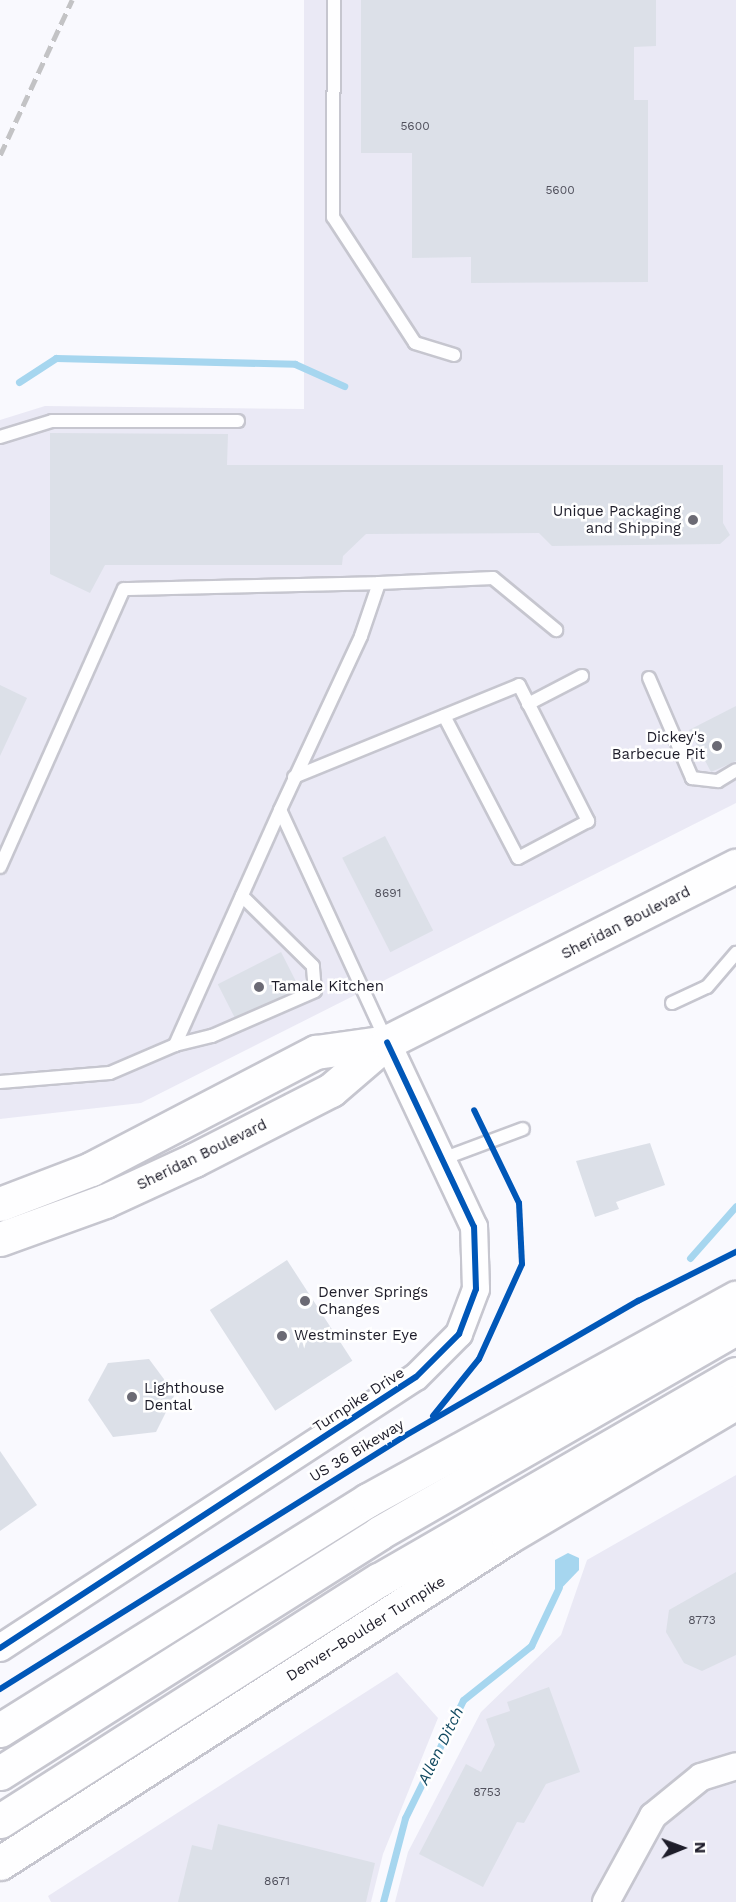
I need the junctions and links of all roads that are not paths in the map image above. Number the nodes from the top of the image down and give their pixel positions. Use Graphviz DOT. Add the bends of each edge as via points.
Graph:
graph roads {
  1 [pos="334,0"];
  2 [pos="454,355"];
  3 [pos="238,421"];
  4 [pos="0,437"];
  5 [pos="379,583"];
  6 [pos="556,630"];
  7 [pos="582,676"];
  8 [pos="649,678"];
  9 [pos="528,704"];
  10 [pos="444,716"];
  11 [pos="478,752"];
  12 [pos="466,758"];
  13 [pos="736,770"];
  14 [pos="294,777"];
  15 [pos="494,784"];
  16 [pos="482,790"];
  17 [pos="280,810"];
  18 [pos="736,866"];
  19 [pos="0,867"];
  20 [pos="242,896"];
  21 [pos="736,954"];
  22 [pos="672,1003"];
  23 [pos="387,1042"];
  24 [pos="175,1046"];
  25 [pos="0,1082"];
  26 [pos="523,1129"];
  27 [pos="445,1158"];
  28 [pos="0,1204"];
  29 [pos="0,1239"];
  30 [pos="736,1298"];
  31 [pos="736,1328"];
  32 [pos="736,1374"];
  33 [pos="736,1402"];
  34 [pos="0,1648"];
  35 [pos="0,1730"];
  36 [pos="736,1766"];
  37 [pos="0,1773"];
  38 [pos="0,1821"];
  39 [pos="0,1863"];
  40 [pos="606,1902"];
  1 -- 2 [label="lane" via="333,217 415,343"];
  3 -- 4 [label="lane" via="52,421"];
  5 -- 6 [label="lane" via="493,578"];
  5 -- 14 [label="lane" via="362,636"];
  5 -- 19 [label="lane" via="124,589"];
  7 -- 9 [label="lane"];
  8 -- 13 [label="lane" via="692,778 718,781"];
  9 -- 10 [label="lane" via="519,685"];
  9 -- 16 [label="lane" via="533,724 565,787 588,821 518,858 505,819"];
  10 -- 12 [label="lane"];
  10 -- 14 [label="lane"];
  11 -- 12 [label="lane"];
  12 -- 16 [label="lane"];
  14 -- 17 [label="lane"];
  15 -- 16 [label="lane"];
  17 -- 20 [label="lane"];
  17 -- 23 [label="lane"];
  18 -- 23 [label="main road, Sheridan Boulevard"];
  20 -- 24 [label="lane"];
  20 -- 24 [label="lane" via="313,966 315,991 212,1036"];
  21 -- 22 [label="lane" via="707,987"];
  23 -- 27 [label="street, Turnpike Drive"];
  23 -- 28 [label="main road, Sheridan Boulevard" via="316,1052 91,1169"];
  23 -- 29 [label="main road, Sheridan Boulevard" via="332,1090 105,1201"];
  24 -- 25 [label="lane" via="110,1074"];
  26 -- 27 [label="lane"];
  27 -- 34 [label="street, Turnpike Drive" via="474,1227 478,1270 470,1311 447,1350 416,1377"];
  30 -- 35 [label="main road" via="368,1500"];
  31 -- 37 [label="main road" via="370,1539"];
  32 -- 38 [label="main road" via="369,1586"];
  33 -- 39 [label="main road, Denver–Boulder Turnpike" via="508,1537"];
  36 -- 40 [label="street" via="700,1777 652,1816"];
}
